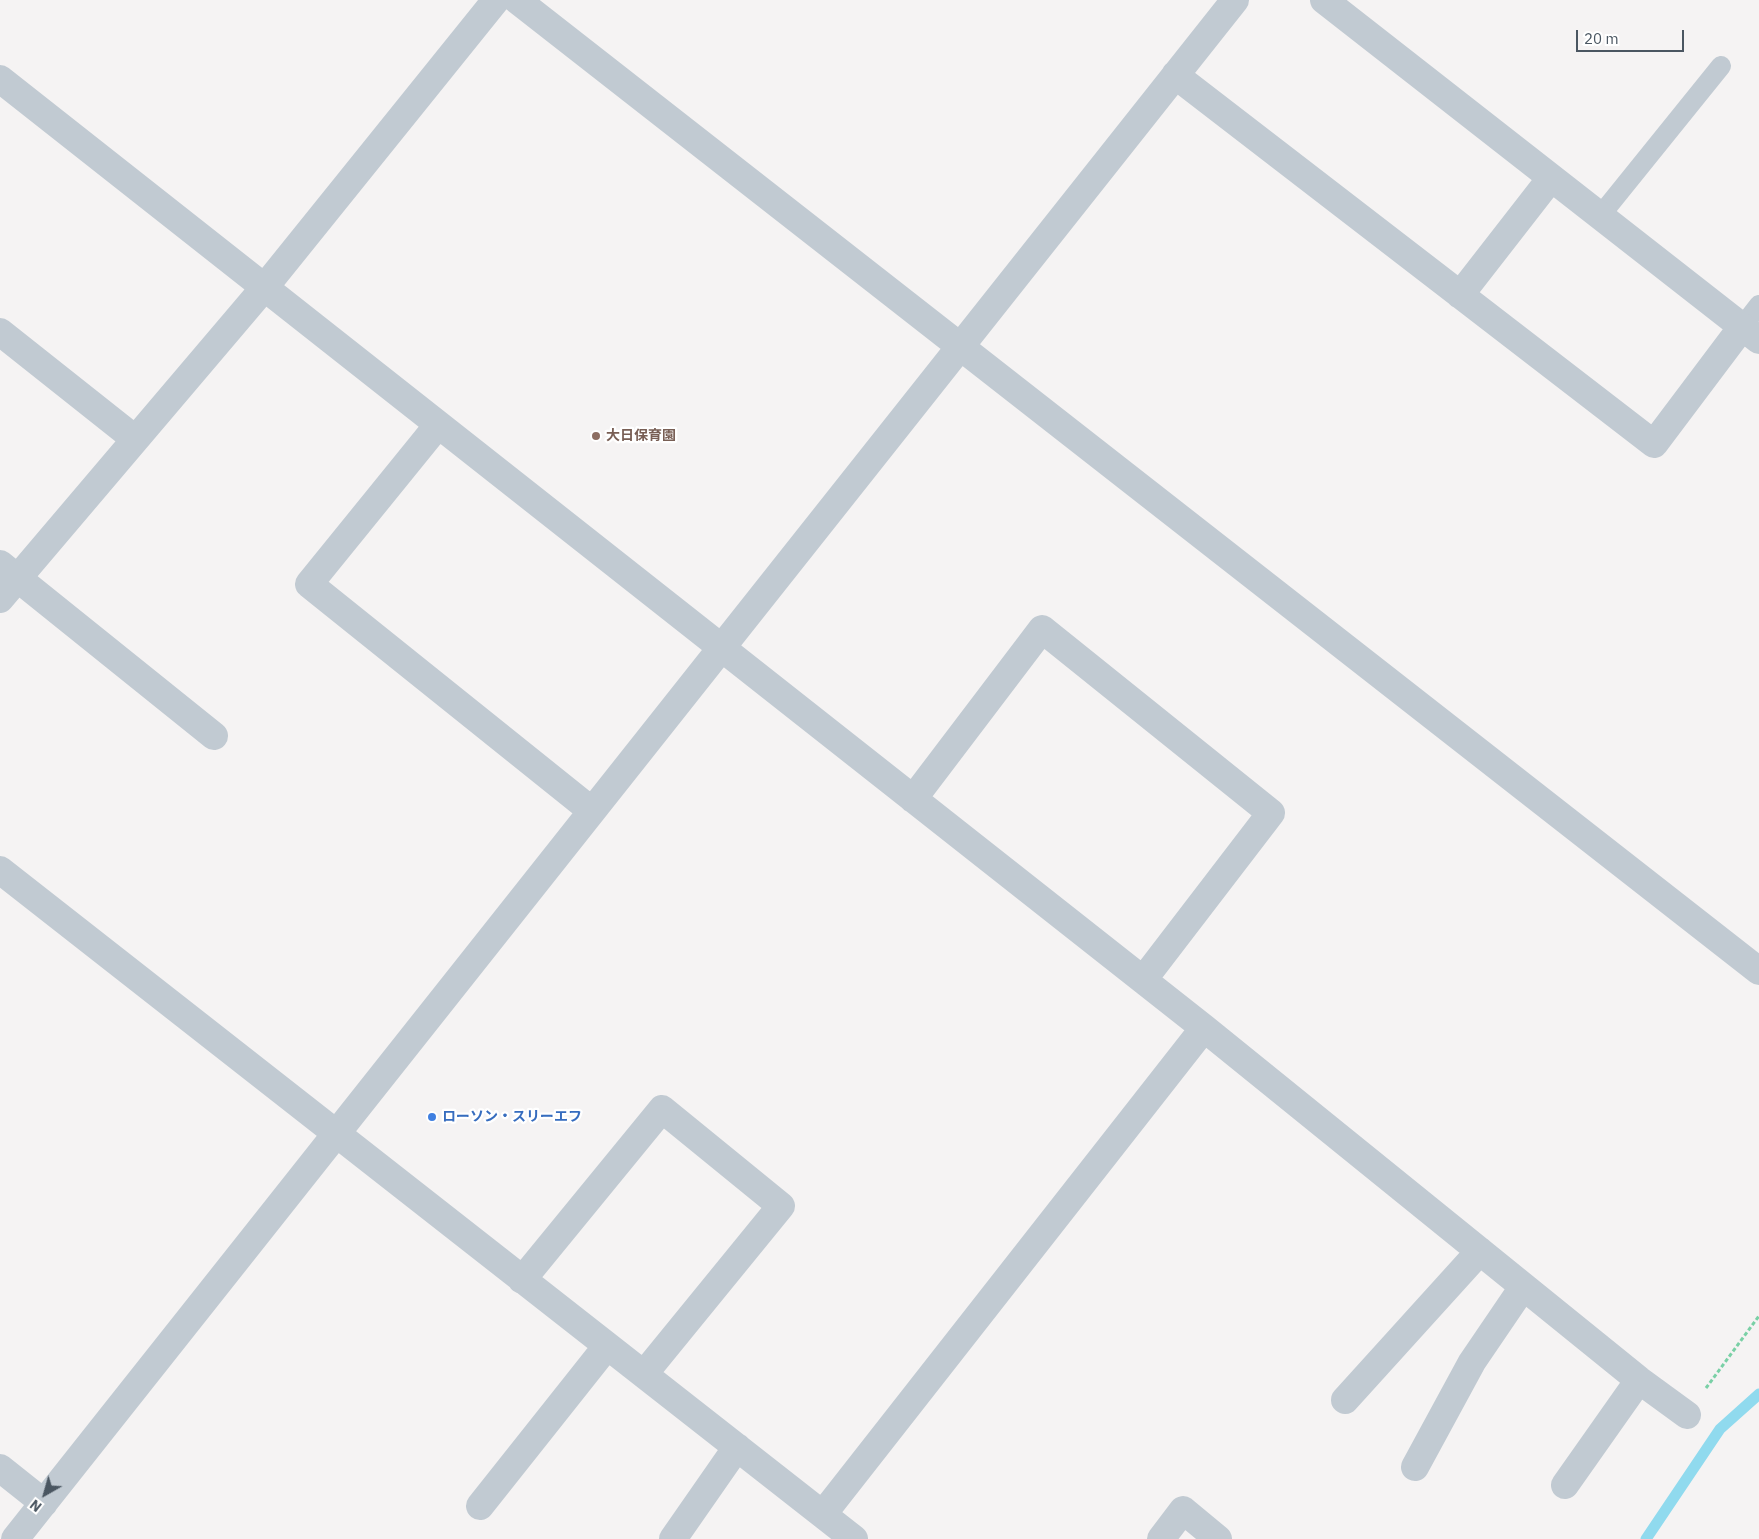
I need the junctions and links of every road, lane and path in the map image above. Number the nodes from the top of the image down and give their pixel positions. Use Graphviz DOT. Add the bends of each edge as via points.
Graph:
graph roads {
  1 [pos="496,0"];
  2 [pos="517,0"];
  3 [pos="1235,0"];
  4 [pos="1324,0"];
  5 [pos="1721,66"];
  6 [pos="1175,75"];
  7 [pos="0,79"];
  8 [pos="1551,178"];
  9 [pos="1600,216"];
  10 [pos="264,288"];
  11 [pos="1460,295"];
  12 [pos="1759,305"];
  13 [pos="0,332"];
  14 [pos="1751,334"];
  15 [pos="960,346"];
  16 [pos="438,426"];
  17 [pos="136,439"];
  18 [pos="9,571"];
  19 [pos="0,599"];
  20 [pos="721,648"];
  21 [pos="214,736"];
  22 [pos="913,800"];
  23 [pos="592,811"];
  24 [pos="0,870"];
  25 [pos="1759,971"];
  26 [pos="1143,980"];
  27 [pos="1204,1028"];
  28 [pos="336,1134"];
  29 [pos="1480,1251"];
  30 [pos="522,1280"];
  31 [pos="1523,1287"];
  32 [pos="1759,1316"];
  33 [pos="607,1346"];
  34 [pos="644,1374"];
  35 [pos="1639,1380"];
  36 [pos="1345,1400"];
  37 [pos="1687,1415"];
  38 [pos="737,1447"];
  39 [pos="1415,1467"];
  40 [pos="0,1468"];
  41 [pos="1565,1485"];
  42 [pos="44,1503"];
  43 [pos="480,1506"];
  44 [pos="823,1514"];
  45 [pos="15,1539"];
  46 [pos="674,1539"];
  47 [pos="854,1539"];
  48 [pos="1161,1539"];
  49 [pos="1218,1539"];
  1 -- 10 [label="street"];
  2 -- 15 [label="street"];
  3 -- 6 [label="street"];
  4 -- 8 [label="street"];
  5 -- 9 [label="lane"];
  6 -- 11 [label="street"];
  6 -- 15 [label="street"];
  7 -- 10 [label="street"];
  8 -- 9 [label="street"];
  8 -- 11 [label="street"];
  9 -- 14 [label="street"];
  10 -- 16 [label="street"];
  10 -- 17 [label="street"];
  11 -- 14 [label="street" via="1654,444"];
  12 -- 14 [label="lane"];
  13 -- 17 [label="street"];
  15 -- 20 [label="street"];
  15 -- 25 [label="street"];
  16 -- 20 [label="street"];
  16 -- 23 [label="street" via="309,584"];
  17 -- 18 [label="street"];
  18 -- 19 [label="street"];
  18 -- 21 [label="street"];
  20 -- 22 [label="street"];
  20 -- 23 [label="street"];
  22 -- 26 [label="street"];
  22 -- 26 [label="street" via="1042,629 1271,813"];
  23 -- 28 [label="street"];
  24 -- 28 [label="street"];
  26 -- 27 [label="street"];
  27 -- 29 [label="street"];
  27 -- 44 [label="street"];
  28 -- 30 [label="street"];
  28 -- 42 [label="street"];
  29 -- 31 [label="street"];
  29 -- 36 [label="street"];
  30 -- 33 [label="street"];
  30 -- 34 [label="street" via="662,1109 781,1206"];
  31 -- 35 [label="street"];
  31 -- 39 [label="street" via="1472,1362"];
  32 -- 37 [label="path"];
  33 -- 34 [label="street"];
  33 -- 43 [label="street"];
  34 -- 38 [label="street"];
  35 -- 37 [label="street"];
  35 -- 41 [label="street"];
  38 -- 44 [label="street"];
  38 -- 46 [label="street"];
  40 -- 42 [label="street"];
  42 -- 45 [label="street"];
  44 -- 47 [label="street"];
  48 -- 49 [label="street" via="1183,1510"];
}
